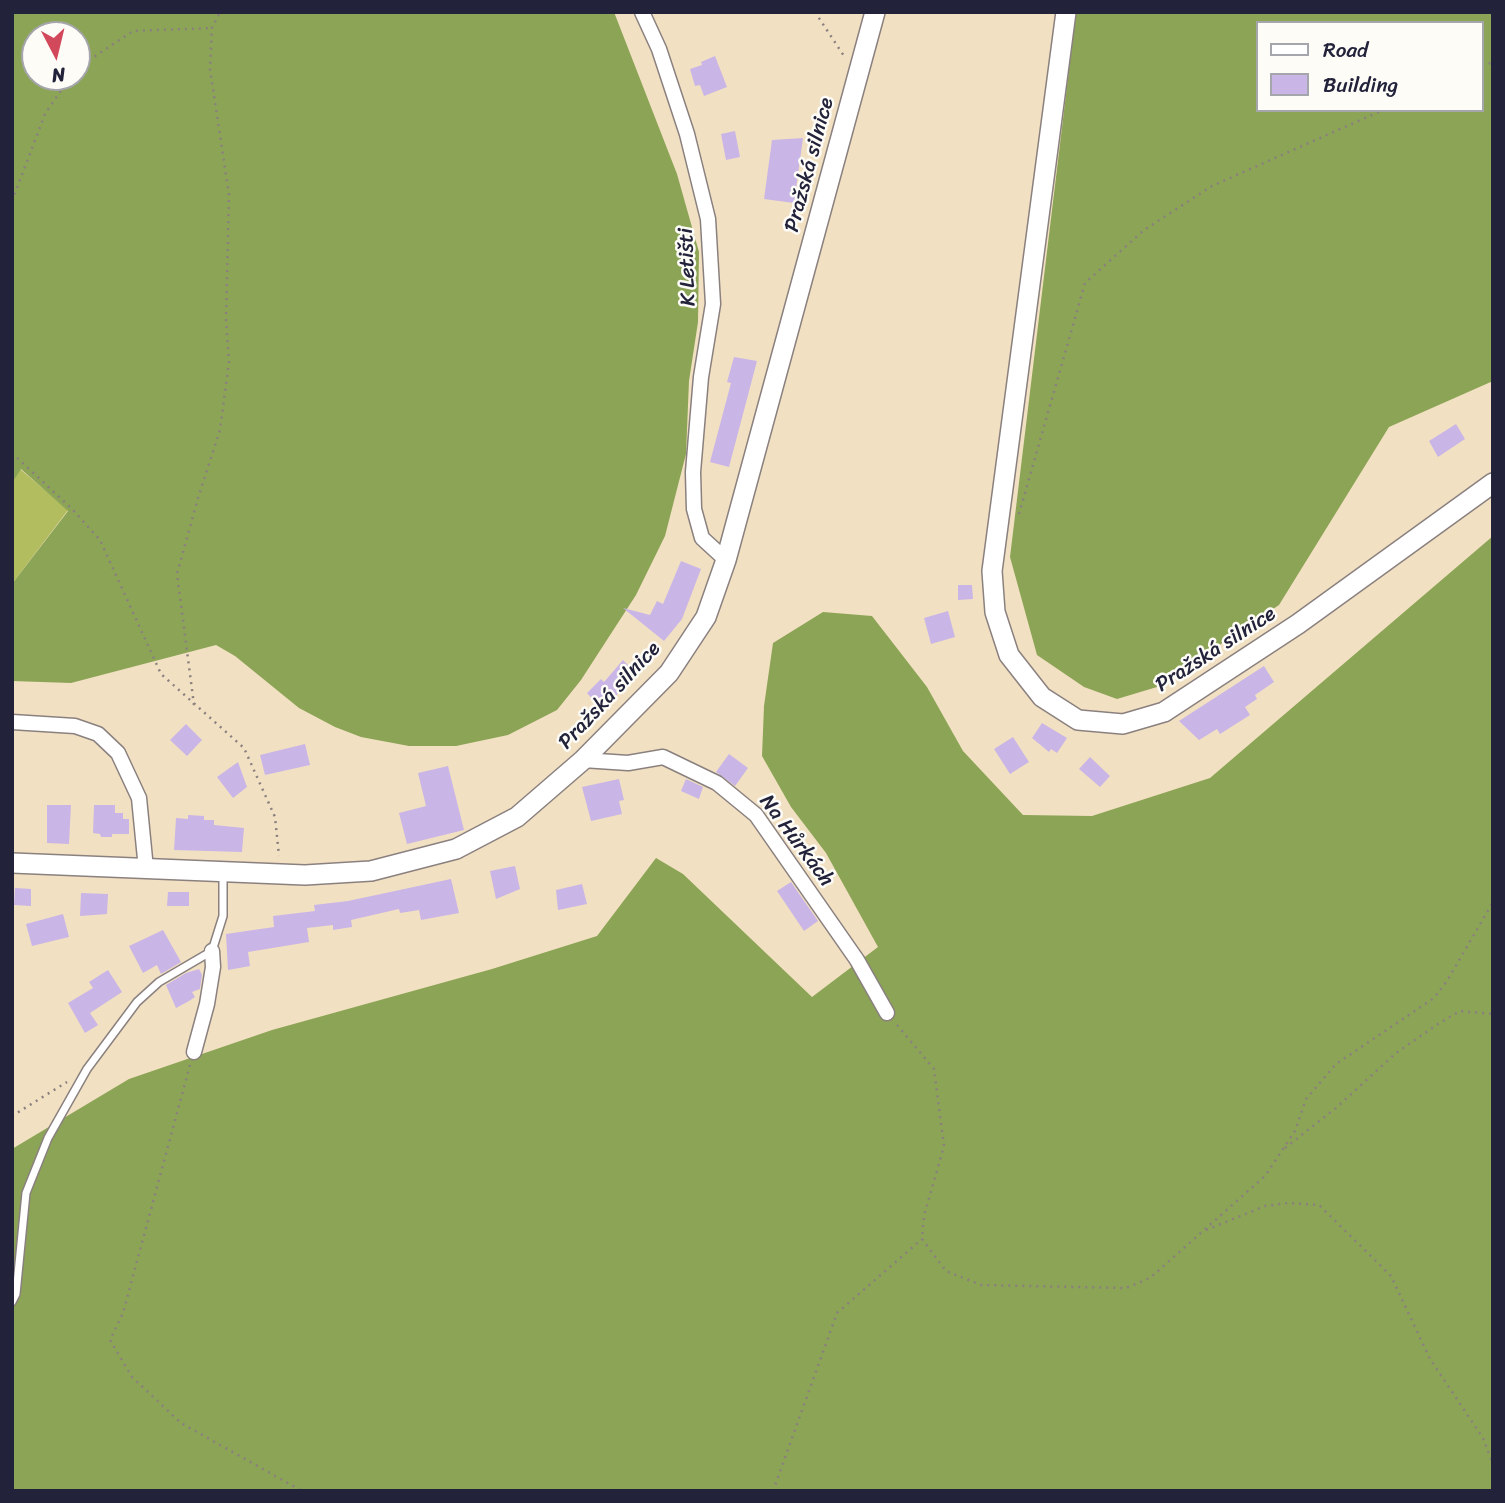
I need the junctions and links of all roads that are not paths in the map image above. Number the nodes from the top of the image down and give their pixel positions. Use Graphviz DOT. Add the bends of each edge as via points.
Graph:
graph roads {
  1 [pos="642,12"];
  2 [pos="875,12"];
  3 [pos="1066,12"];
  4 [pos="1493,483"];
  5 [pos="726,560"];
  6 [pos="12,722"];
  7 [pos="583,760"];
  8 [pos="12,863"];
  9 [pos="146,869"];
  10 [pos="223,871"];
  11 [pos="212,951"];
  12 [pos="887,1013"];
  13 [pos="194,1052"];
  14 [pos="12,1302"];
  1 -- 5 [label="street, K Letišti" via="687,134 708,219 713,304 701,377 694,509 702,538"];
  2 -- 5 [label="street, Pražská silnice"];
  3 -- 4 [label="street, Pražská silnice" via="992,571 995,612 1009,655 1042,697 1078,720 1123,724 1164,712 1298,624"];
  5 -- 7 [label="street, Pražská silnice" via="706,617 669,673"];
  6 -- 9 [label="street" via="75,726 98,734 118,753 139,798"];
  7 -- 10 [label="street, Pražská silnice" via="517,817 456,849 371,871 305,875"];
  7 -- 12 [label="street, Na Hůrkách" via="628,763 663,757 717,783 756,815 857,960"];
  8 -- 9 [label="street, Pražská silnice"];
  9 -- 10 [label="street, Pražská silnice"];
  10 -- 11 [label="lane" via="223,916"];
  11 -- 13 [label="street" via="207,1004"];
  11 -- 14 [label="lane" via="159,982 137,1002 87,1069 48,1138 26,1193"];
}
